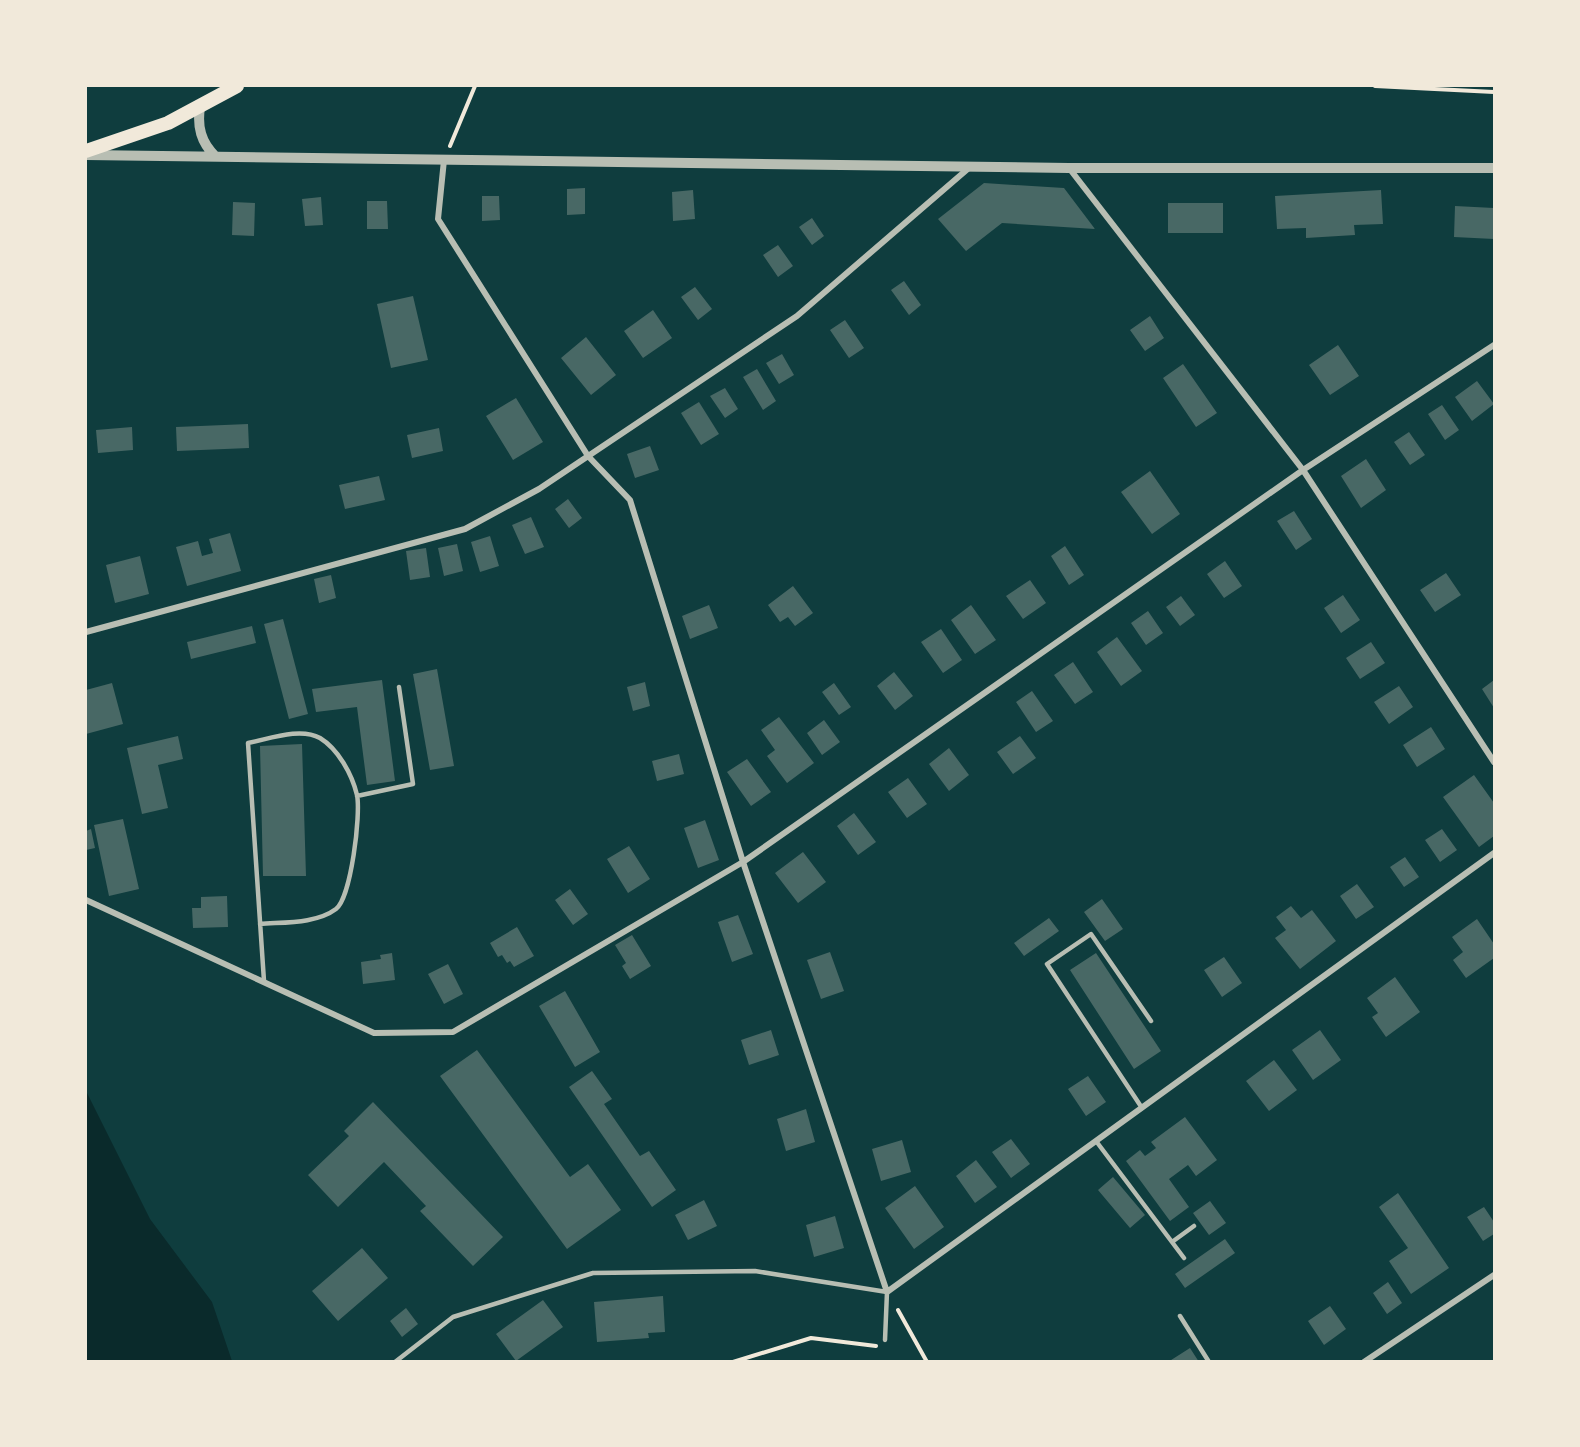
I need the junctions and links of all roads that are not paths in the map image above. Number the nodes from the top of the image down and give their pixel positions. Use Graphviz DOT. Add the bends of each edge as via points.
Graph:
graph roads {
  1 [pos="237,86"];
  2 [pos="200,107"];
  3 [pos="86,153"];
  4 [pos="214,156"];
  5 [pos="444,160"];
  6 [pos="973,165"];
  7 [pos="1069,168"];
  8 [pos="1494,168"];
  9 [pos="1494,345"];
  10 [pos="588,456"];
  11 [pos="1303,470"];
  12 [pos="86,632"];
  13 [pos="399,687"];
  14 [pos="1494,762"];
  15 [pos="357,796"];
  16 [pos="1494,853"];
  17 [pos="743,862"];
  18 [pos="86,900"];
  19 [pos="260,924"];
  20 [pos="264,981"];
  21 [pos="1151,1021"];
  22 [pos="1142,1108"];
  23 [pos="1096,1141"];
  24 [pos="1194,1226"];
  25 [pos="1172,1242"];
  26 [pos="1184,1258"];
  27 [pos="1494,1275"];
  28 [pos="887,1292"];
  29 [pos="1180,1316"];
  30 [pos="885,1340"];
  31 [pos="395,1362"];
  32 [pos="1209,1362"];
  33 [pos="1364,1362"];
  1 -- 2 [label="highway"];
  2 -- 3 [label="highway"];
  2 -- 4 [label="street" via="199,129"];
  3 -- 4 [label="street"];
  4 -- 5 [label="street"];
  5 -- 6 [label="street"];
  5 -- 10 [label="street" via="438,219"];
  6 -- 7 [label="street"];
  6 -- 10 [label="street" via="797,316"];
  7 -- 8 [label="street"];
  7 -- 11 [label="street"];
  9 -- 11 [label="street"];
  10 -- 12 [label="street" via="539,489 465,529"];
  10 -- 17 [label="street" via="630,500"];
  11 -- 14 [label="street"];
  11 -- 17 [label="street"];
  13 -- 15 [label="lane" via="413,784"];
  15 -- 19 [label="lane" via="358,816 347,888 338,908 301,921"];
  15 -- 19 [label="lane" via="338,755 319,738 300,733 248,743"];
  16 -- 22 [label="street"];
  17 -- 20 [label="street" via="453,1032 374,1033"];
  17 -- 28 [label="street"];
  18 -- 20 [label="street"];
  19 -- 20 [label="lane"];
  21 -- 22 [label="lane" via="1090,934 1047,964"];
  22 -- 23 [label="street"];
  23 -- 25 [label="lane"];
  23 -- 28 [label="street"];
  24 -- 25 [label="lane"];
  25 -- 26 [label="lane"];
  27 -- 33 [label="street"];
  28 -- 30 [label="lane"];
  28 -- 31 [label="lane" via="755,1271 593,1273 453,1317"];
  29 -- 32 [label="lane"];
}
